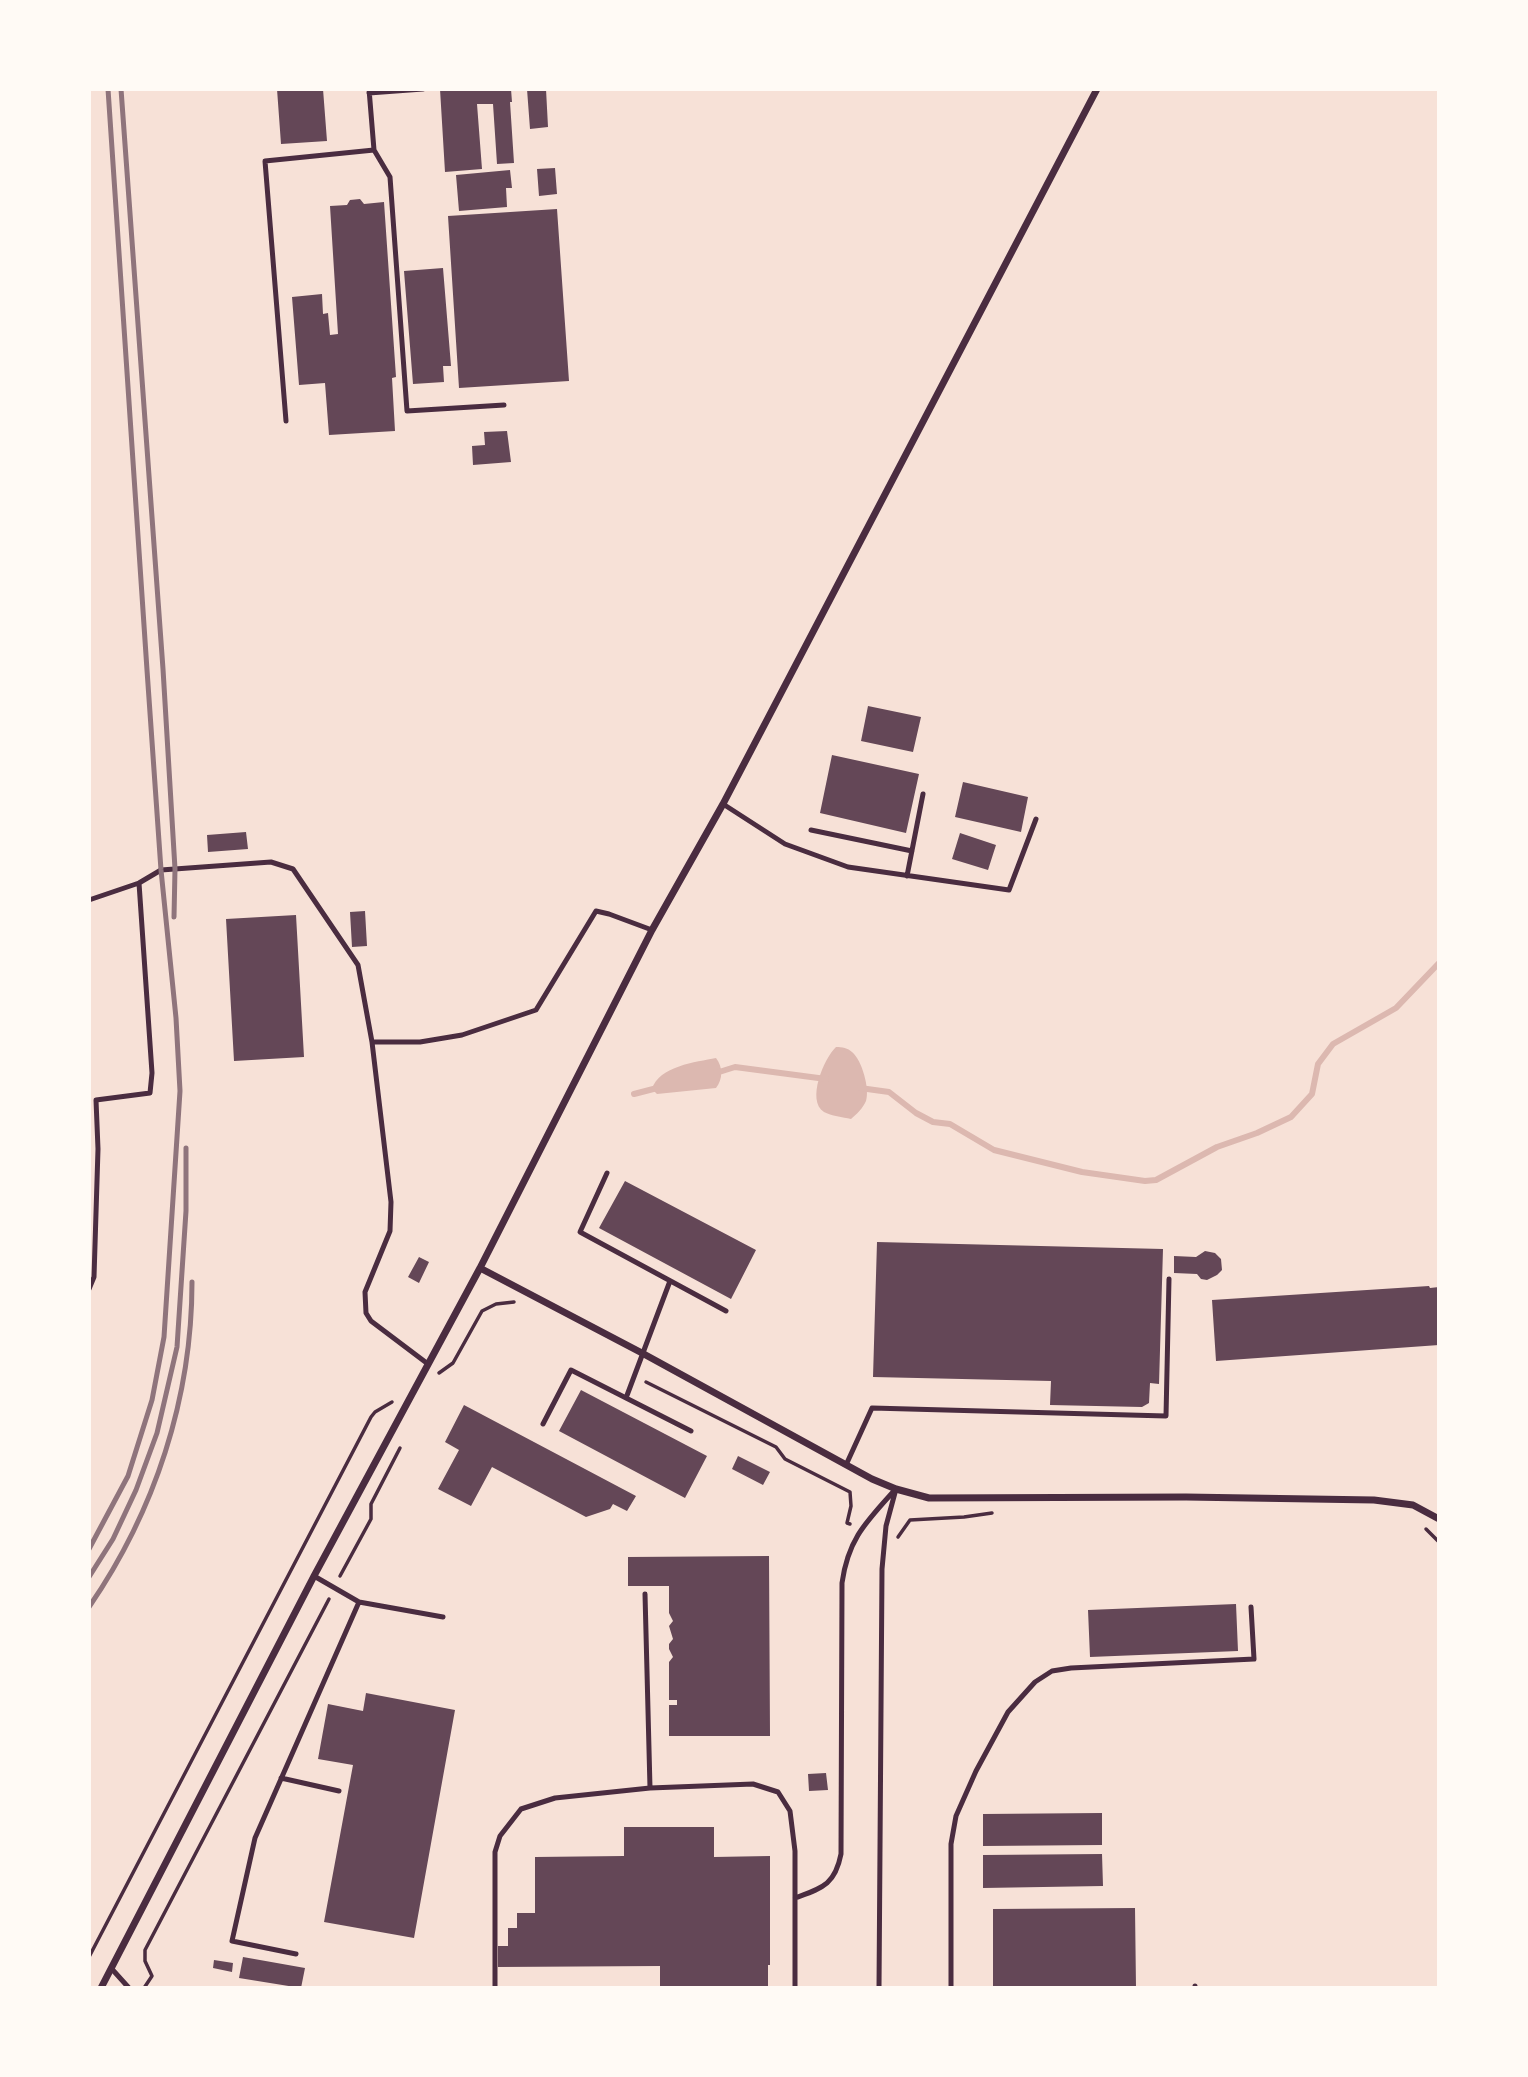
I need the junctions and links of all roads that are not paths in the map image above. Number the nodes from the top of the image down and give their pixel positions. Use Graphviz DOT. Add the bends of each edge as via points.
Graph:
graph roads {
  1 [pos="423,89"];
  2 [pos="1097,89"];
  3 [pos="369,91"];
  4 [pos="374,150"];
  5 [pos="504,405"];
  6 [pos="286,421"];
  7 [pos="923,794"];
  8 [pos="723,804"];
  9 [pos="1036,818"];
  10 [pos="811,830"];
  11 [pos="912,851"];
  12 [pos="907,876"];
  13 [pos="139,883"];
  14 [pos="89,900"];
  15 [pos="652,930"];
  16 [pos="372,1042"];
  17 [pos="607,1173"];
  18 [pos="480,1268"];
  19 [pos="1169,1279"];
  20 [pos="670,1281"];
  21 [pos="89,1289"];
  22 [pos="726,1311"];
  23 [pos="642,1353"];
  24 [pos="428,1364"];
  25 [pos="626,1398"];
  26 [pos="543,1424"];
  27 [pos="691,1432"];
  28 [pos="846,1465"];
  29 [pos="895,1489"];
  30 [pos="1439,1519"];
  31 [pos="314,1576"];
  32 [pos="645,1594"];
  33 [pos="359,1602"];
  34 [pos="1251,1607"];
  35 [pos="443,1617"];
  36 [pos="281,1778"];
  37 [pos="650,1788"];
  38 [pos="339,1791"];
  39 [pos="795,1898"];
  40 [pos="296,1954"];
  41 [pos="111,1968"];
  42 [pos="101,1988"];
  43 [pos="128,1988"];
  44 [pos="495,1988"];
  45 [pos="795,1988"];
  46 [pos="878,1988"];
  47 [pos="951,1988"];
  1 -- 3 [label="lane"];
  2 -- 8 [label="street"];
  3 -- 4 [label="lane"];
  4 -- 5 [label="lane" via="390,177 407,411"];
  4 -- 6 [label="lane" via="265,161"];
  7 -- 11 [label="lane"];
  8 -- 12 [label="lane" via="785,844 848,867"];
  8 -- 15 [label="street"];
  9 -- 12 [label="lane" via="1009,890"];
  10 -- 11 [label="lane"];
  11 -- 12 [label="lane"];
  13 -- 14 [label="lane"];
  13 -- 16 [label="lane" via="161,870 271,862 293,869 358,965"];
  13 -- 21 [label="lane" via="150,1093 96,1100 94,1277"];
  15 -- 16 [label="lane" via="596,911 536,1010 462,1035 420,1042"];
  15 -- 18 [label="street"];
  16 -- 24 [label="lane" via="391,1202 390,1231 365,1292 366,1313"];
  17 -- 20 [label="lane" via="580,1232"];
  18 -- 23 [label="street"];
  18 -- 24 [label="street"];
  19 -- 28 [label="lane" via="1166,1416 872,1408"];
  20 -- 22 [label="lane"];
  20 -- 23 [label="lane"];
  23 -- 25 [label="lane"];
  23 -- 28 [label="street"];
  24 -- 31 [label="street"];
  25 -- 26 [label="lane" via="571,1370"];
  25 -- 27 [label="lane"];
  28 -- 29 [label="street"];
  29 -- 30 [label="street" via="929,1498 1374,1500 1413,1505"];
  29 -- 39 [label="lane" via="856,1534 845,1562 838,1870 831,1882"];
  29 -- 46 [label="lane" via="882,1569"];
  31 -- 33 [label="lane"];
  31 -- 41 [label="street"];
  32 -- 37 [label="lane"];
  33 -- 35 [label="lane"];
  33 -- 36 [label="lane"];
  34 -- 47 [label="lane" via="1254,1659 1052,1671 1035,1682 1008,1712 956,1816 951,1844"];
  36 -- 38 [label="lane"];
  36 -- 40 [label="lane" via="255,1838 232,1941"];
  37 -- 39 [label="lane" via="753,1784 778,1792 790,1811"];
  37 -- 44 [label="lane" via="555,1798 521,1809 500,1836 495,1852"];
  39 -- 45 [label="lane"];
  41 -- 42 [label="street"];
  41 -- 43 [label="lane"];
}
